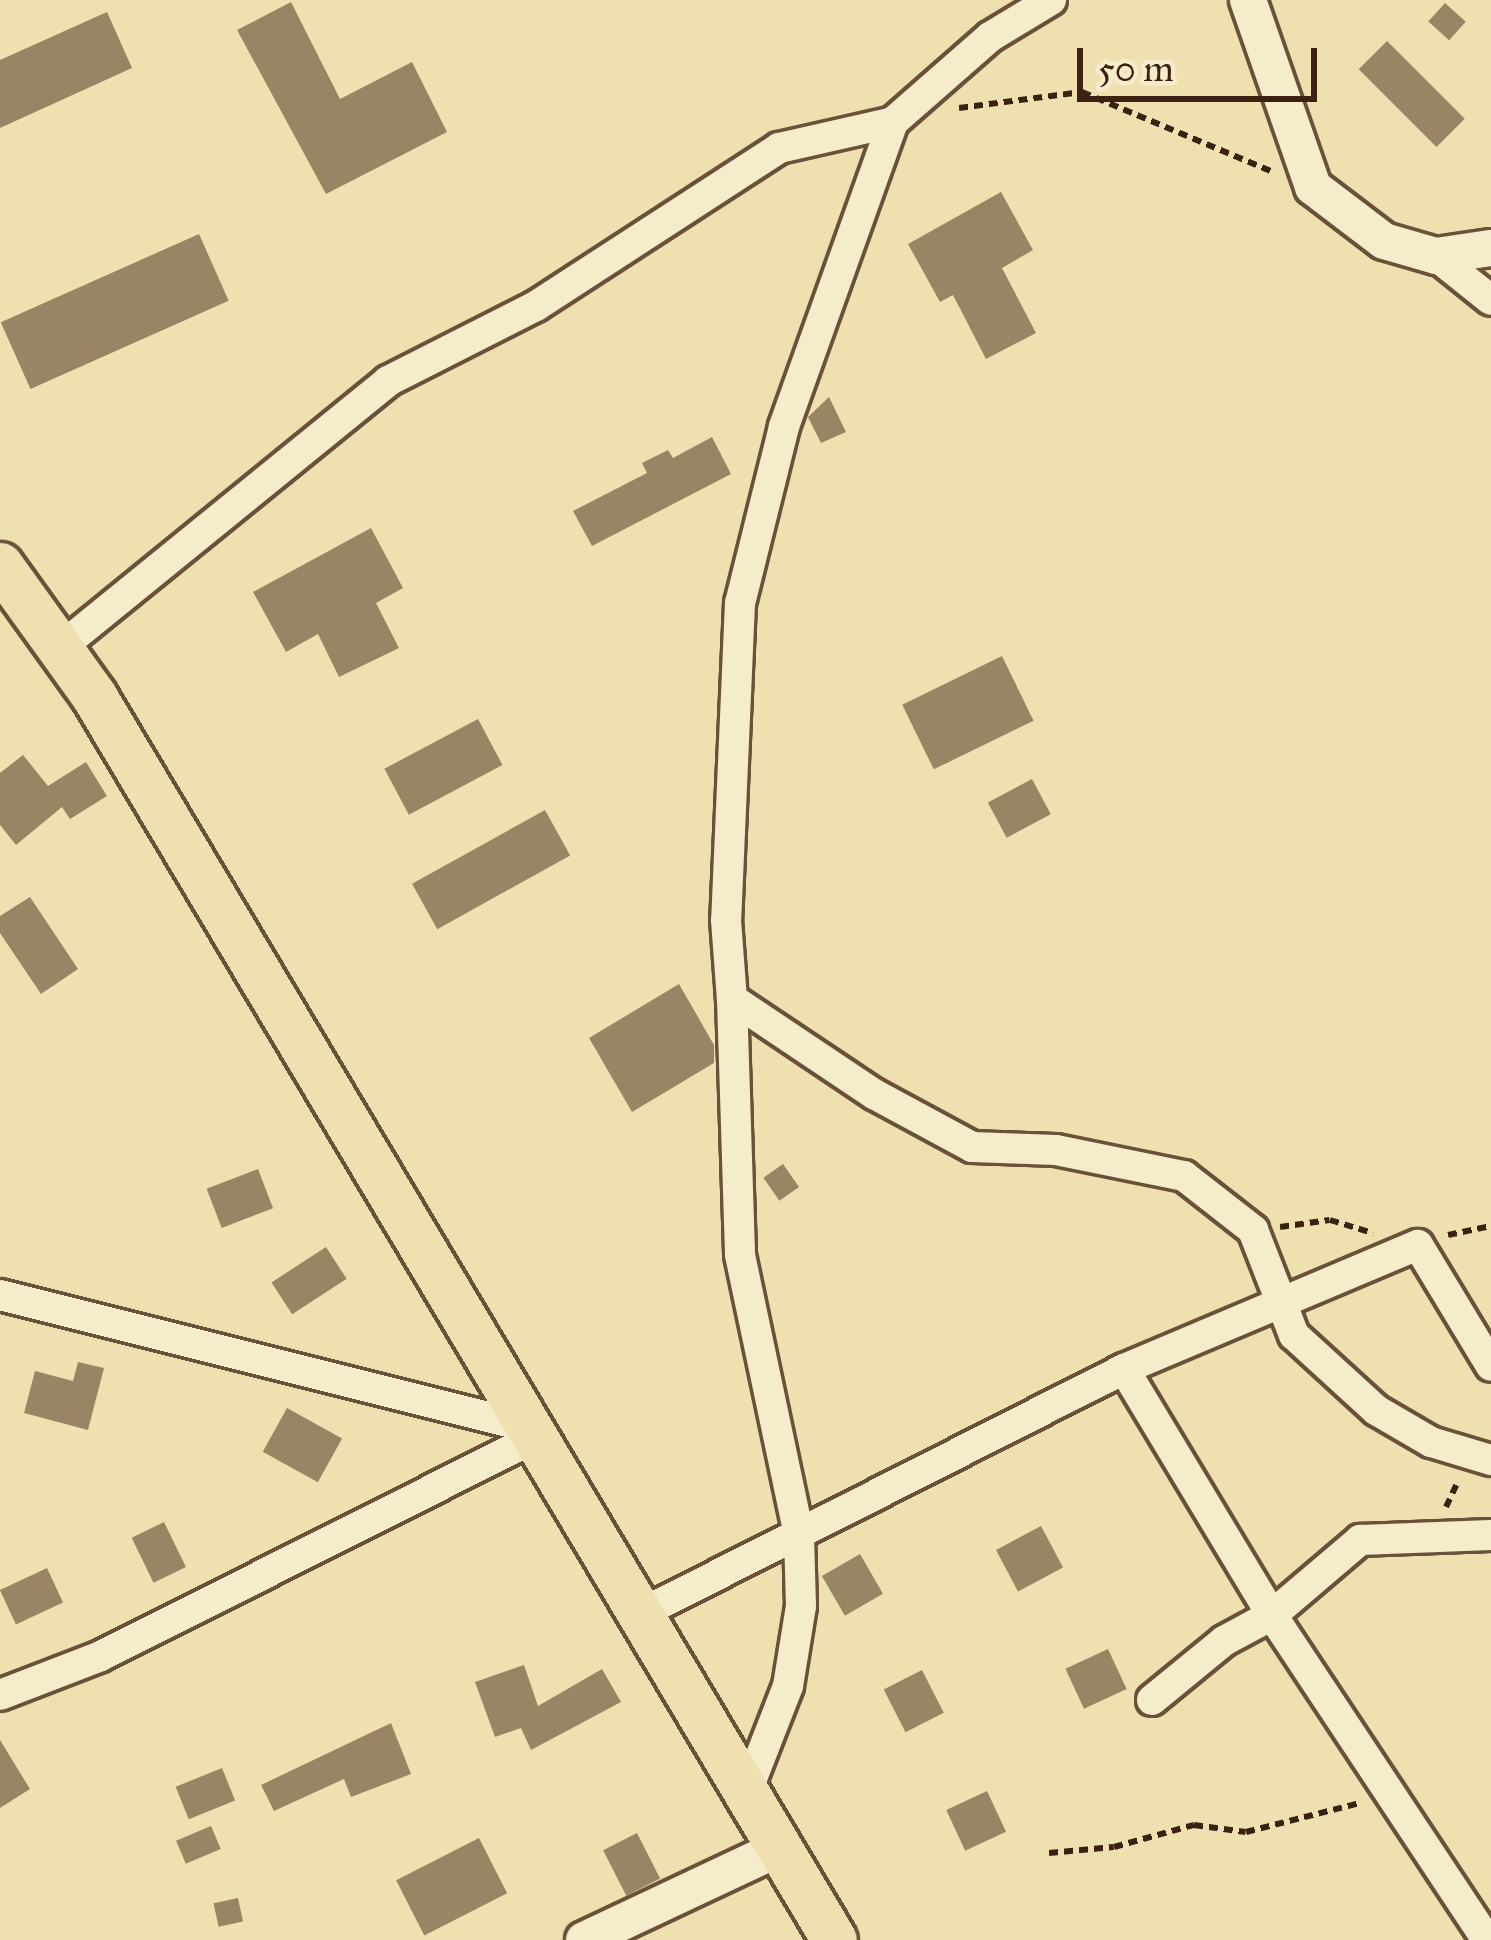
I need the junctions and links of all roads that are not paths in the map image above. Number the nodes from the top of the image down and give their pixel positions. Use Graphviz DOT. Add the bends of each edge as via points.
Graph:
graph roads {
  1 [pos="1051,0"];
  2 [pos="1248,0"];
  3 [pos="893,122"];
  4 [pos="1491,248"];
  5 [pos="1436,256"];
  6 [pos="1491,300"];
  7 [pos="0,565"];
  8 [pos="60,648"];
  9 [pos="732,999"];
  10 [pos="0,1295"];
  11 [pos="1281,1302"];
  12 [pos="1491,1366"];
  13 [pos="1124,1369"];
  14 [pos="528,1433"];
  15 [pos="1491,1460"];
  16 [pos="799,1534"];
  17 [pos="1491,1535"];
  18 [pos="640,1614"];
  19 [pos="1272,1615"];
  20 [pos="0,1695"];
  21 [pos="1151,1700"];
  22 [pos="747,1791"];
  23 [pos="782,1847"];
  24 [pos="584,1940"];
  25 [pos="834,1940"];
  26 [pos="1487,1940"];
  1 -- 3 [label="street" via="990,37"];
  2 -- 5 [label="street" via="1313,187 1384,241"];
  3 -- 8 [label="street" via="779,148 536,306 388,381"];
  3 -- 9 [label="street" via="784,427 740,603 726,920"];
  4 -- 5 [label="street"];
  5 -- 6 [label="street"];
  7 -- 8 [label="main road"];
  8 -- 14 [label="main road"];
  9 -- 11 [label="street" via="874,1094 972,1147 1056,1150 1184,1176 1253,1230"];
  9 -- 16 [label="street" via="740,1255"];
  10 -- 14 [label="street"];
  11 -- 12 [label="street" via="1418,1245"];
  11 -- 13 [label="street"];
  11 -- 15 [label="street" via="1294,1335 1376,1410 1431,1442"];
  13 -- 16 [label="street"];
  13 -- 19 [label="street"];
  14 -- 18 [label="main road"];
  14 -- 20 [label="street" via="122,1646"];
  16 -- 18 [label="street"];
  16 -- 22 [label="street" via="800,1606 788,1686"];
  17 -- 19 [label="street" via="1360,1540"];
  18 -- 22 [label="main road"];
  19 -- 21 [label="street" via="1224,1641"];
  19 -- 26 [label="street"];
  22 -- 23 [label="main road"];
  23 -- 24 [label="street"];
  23 -- 25 [label="main road"];
}
